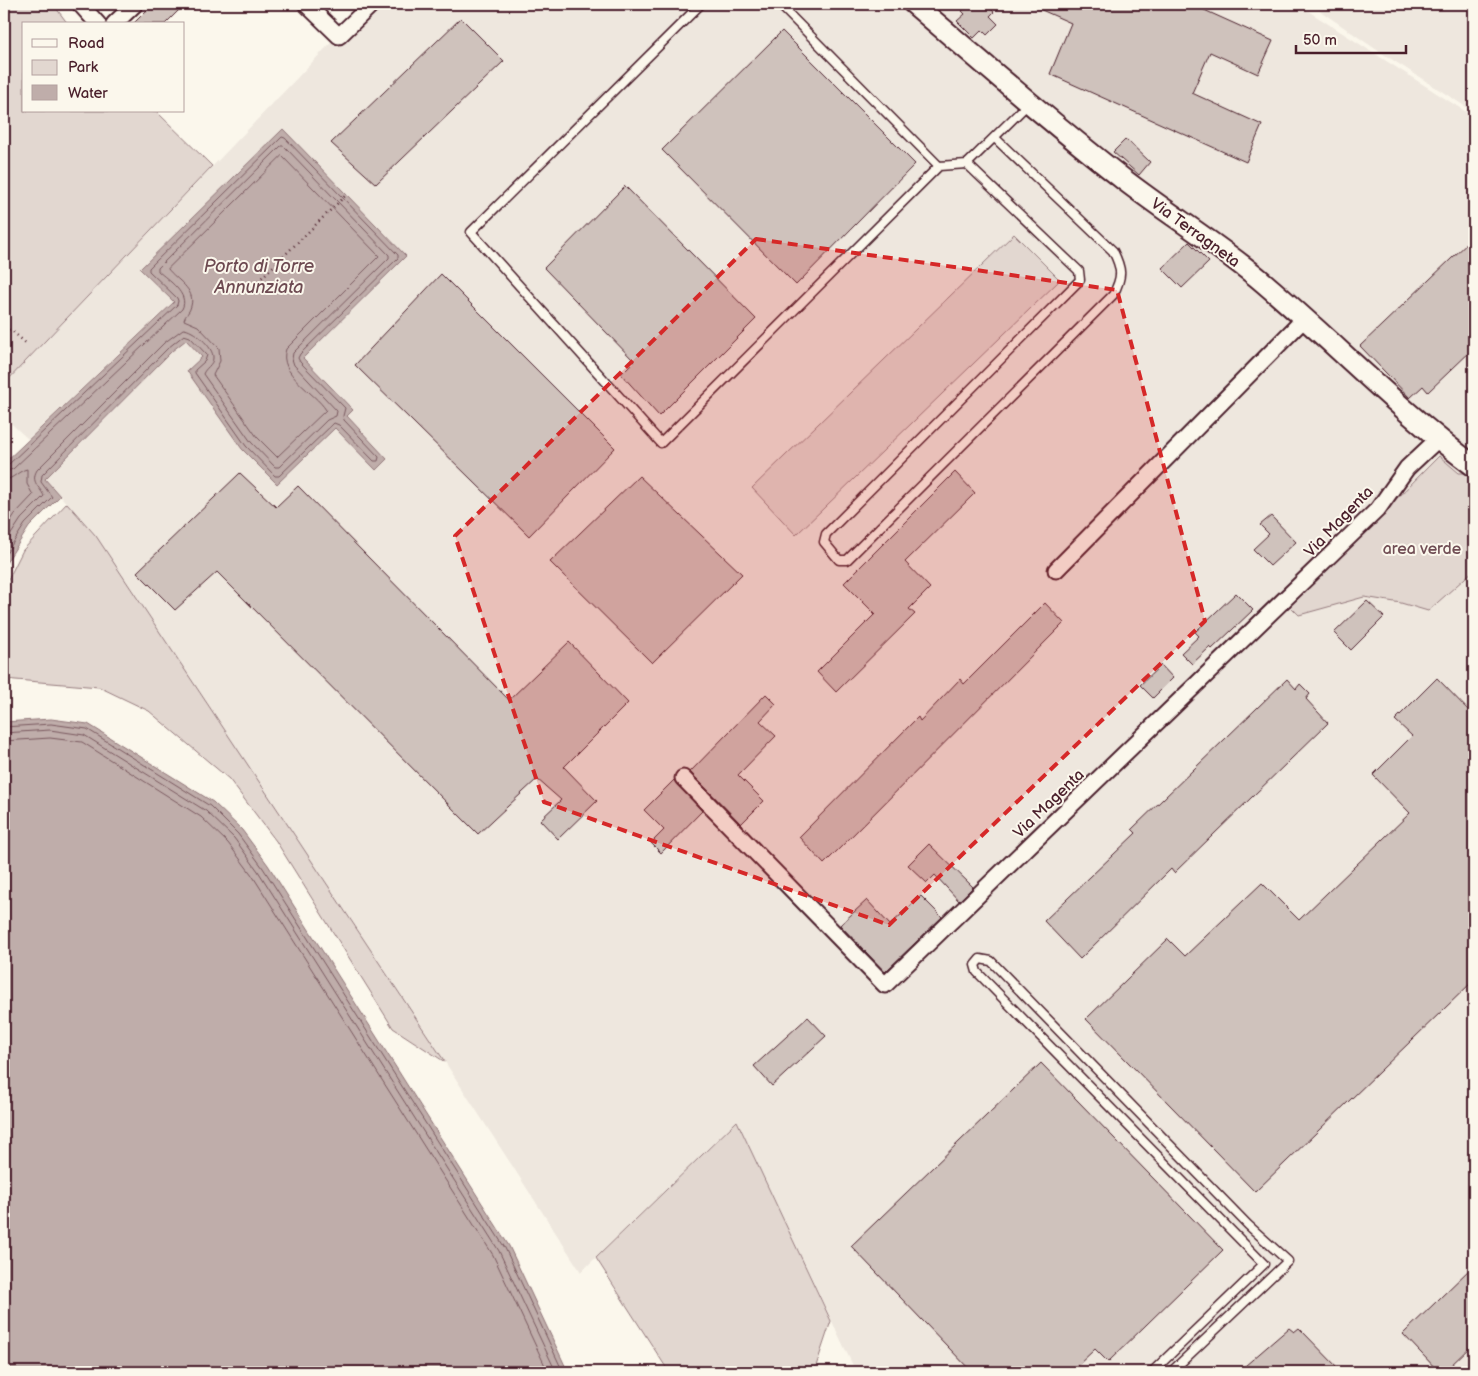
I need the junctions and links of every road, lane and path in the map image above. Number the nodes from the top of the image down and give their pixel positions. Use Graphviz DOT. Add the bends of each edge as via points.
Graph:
graph roads {
  1 [pos="80,4"];
  2 [pos="135,4"];
  3 [pos="306,4"];
  4 [pos="372,4"];
  5 [pos="700,4"];
  6 [pos="780,4"];
  7 [pos="914,4"];
  8 [pos="96,22"];
  9 [pos="116,22"];
  10 [pos="1029,103"];
  11 [pos="995,138"];
  12 [pos="967,164"];
  13 [pos="939,166"];
  14 [pos="346,194"];
  15 [pos="251,288"];
  16 [pos="1305,318"];
  17 [pos="4,328"];
  18 [pos="28,345"];
  19 [pos="1438,439"];
  20 [pos="1474,466"];
  21 [pos="1056,570"];
  22 [pos="683,778"];
  23 [pos="1152,1372"];
  24 [pos="1171,1372"];
  1 -- 8 [label="street"];
  2 -- 9 [label="street"];
  3 -- 4 [label="street" via="338,36"];
  5 -- 13 [label="lane" via="471,232 661,444"];
  6 -- 13 [label="lane"];
  7 -- 10 [label="street, Via Terragneta"];
  10 -- 11 [label="lane"];
  10 -- 16 [label="street, Via Terragneta" via="1124,180 1225,251"];
  11 -- 12 [label="lane"];
  11 -- 12 [label="lane" via="1113,251 1120,266 1120,282 1113,295 847,560 839,560 824,542 826,534 1080,280 1078,272"];
  12 -- 13 [label="lane"];
  14 -- 15 [label="path"];
  16 -- 19 [label="street, Via Terragneta"];
  16 -- 21 [label="street"];
  17 -- 18 [label="path"];
  19 -- 20 [label="street, Via Terragneta"];
  19 -- 22 [label="street, Via Magenta" via="1407,468 1378,509 885,985"];
  23 -- 24 [label="lane" via="1264,1264 977,972 975,965 980,958 991,961 1248,1225 1288,1261"];
}
